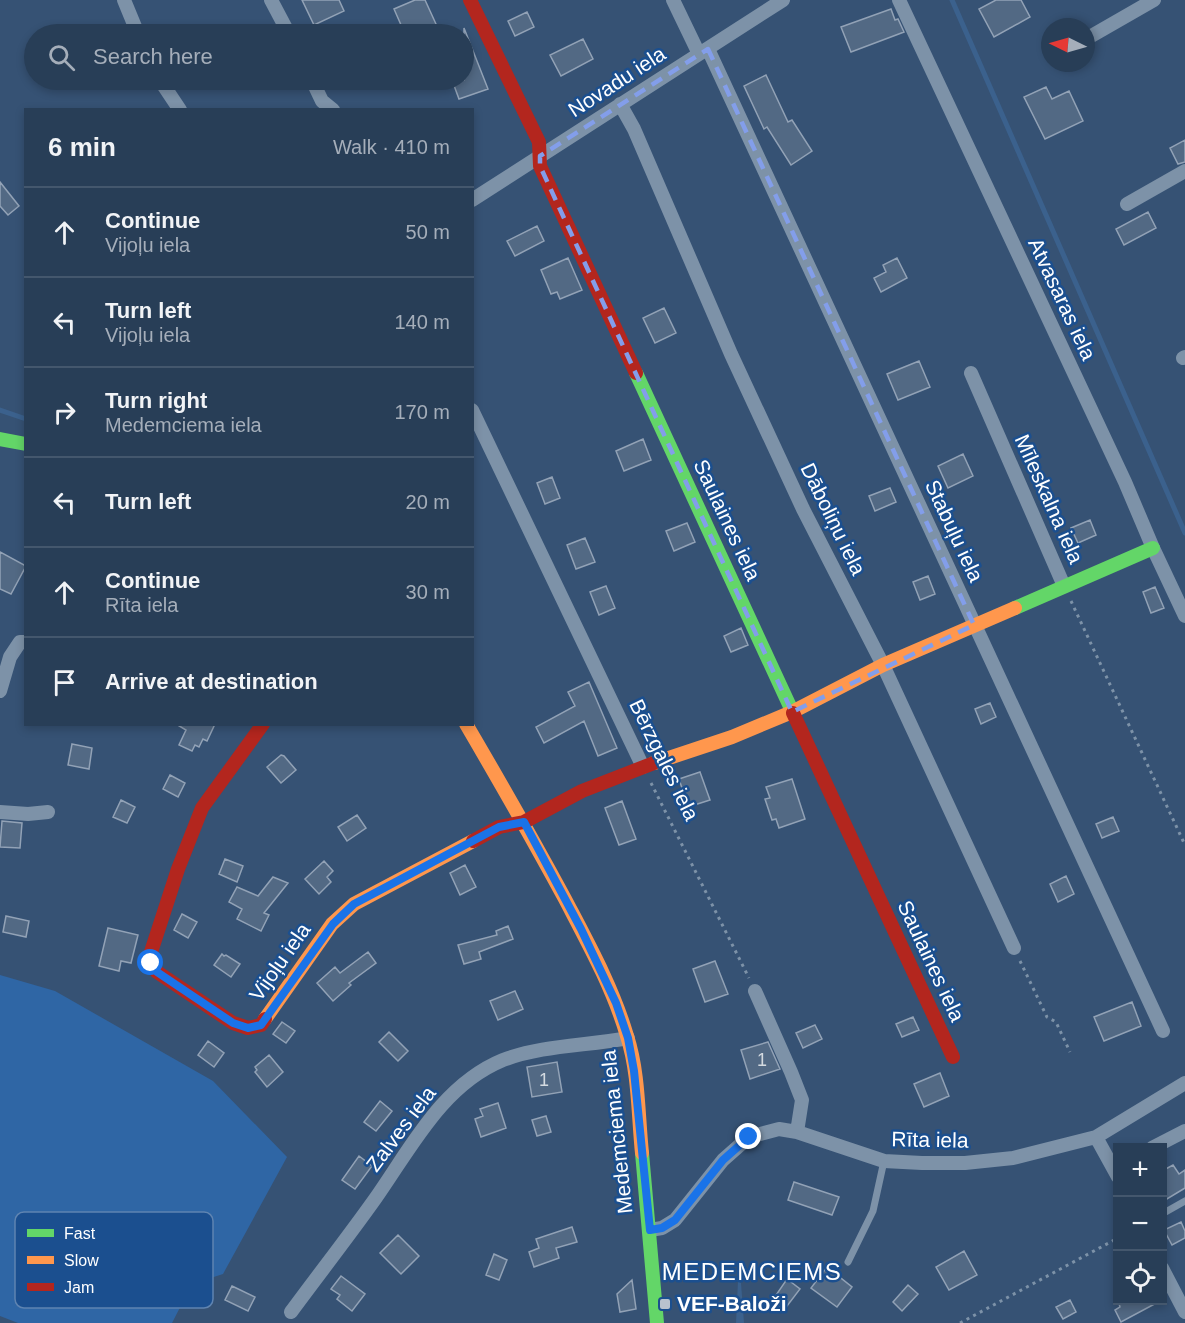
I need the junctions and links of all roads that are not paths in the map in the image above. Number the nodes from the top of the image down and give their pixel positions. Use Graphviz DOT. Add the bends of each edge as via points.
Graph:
graph roads {
  1 [pos="124,0"];
  2 [pos="272,0"];
  3 [pos="470,0"];
  4 [pos="673,0"];
  5 [pos="783,0"];
  6 [pos="899,0"];
  7 [pos="1154,0"];
  8 [pos="134,24"];
  9 [pos="284,24"];
  10 [pos="1095,34"];
  11 [pos="703,51"];
  12 [pos="167,90"];
  13 [pos="317,90"];
  14 [pos="620,105"];
  15 [pos="179,108"];
  16 [pos="331,108"];
  17 [pos="540,156"];
  18 [pos="1185,171"];
  19 [pos="474,199"];
  20 [pos="1127,204"];
  21 [pos="971,373"];
  22 [pos="474,414"];
  23 [pos="0,439"];
  24 [pos="24,444"];
  25 [pos="1153,548"];
  26 [pos="1064,586"];
  27 [pos="1185,616"];
  28 [pos="974,625"];
  29 [pos="24,642"];
  30 [pos="883,665"];
  31 [pos="0,691"];
  32 [pos="792,712"];
  33 [pos="262,726"];
  34 [pos="467,726"];
  35 [pos="643,767"];
  36 [pos="0,812"];
  37 [pos="48,812"];
  38 [pos="524,822"];
  39 [pos="1014,948"];
  40 [pos="755,991"];
  41 [pos="1163,1031"];
  42 [pos="628,1038"];
  43 [pos="953,1057"];
  44 [pos="1185,1083"];
  45 [pos="1185,1131"];
  46 [pos="797,1132"];
  47 [pos="1096,1137"];
  48 [pos="1162,1143"];
  49 [pos="1112,1152"];
  50 [pos="884,1161"];
  51 [pos="1185,1201"];
  52 [pos="1167,1211"];
  53 [pos="650,1230"];
  54 [pos="848,1262"];
  55 [pos="1167,1278"];
  56 [pos="291,1312"];
  57 [pos="1185,1312"];
  58 [pos="657,1323"];
  1 -- 8 [label="street"];
  2 -- 9 [label="street"];
  3 -- 17 [label="street, Saulaines iela" via="539,142"];
  4 -- 11 [label="street, Stabuļu iela"];
  5 -- 11 [label="street, Novadu iela"];
  6 -- 25 [label="street, Atvasaras iela"];
  7 -- 10 [label="street"];
  11 -- 14 [label="street, Novadu iela"];
  11 -- 28 [label="street, Stabuļu iela"];
  12 -- 15 [label="street"];
  13 -- 16 [label="street"];
  14 -- 17 [label="street, Novadu iela"];
  14 -- 30 [label="street, Dāboliņu iela" via="634,129 731,354"];
  17 -- 19 [label="street, Novadu iela"];
  17 -- 32 [label="street, Saulaines iela" via="540,166"];
  18 -- 20 [label="street"];
  21 -- 26 [label="street, Mīleskalna iela"];
  22 -- 35 [label="street, Bērzgales iela"];
  23 -- 24 [label="street"];
  25 -- 26 [label="street, Mīleskalna iela"];
  25 -- 27 [label="street, Atvasaras iela"];
  26 -- 28 [label="street"];
  28 -- 30 [label="street"];
  28 -- 41 [label="street, Stabuļu iela"];
  29 -- 31 [label="street" via="10,657"];
  30 -- 32 [label="street"];
  30 -- 39 [label="street, Dāboliņu iela"];
  32 -- 35 [label="street"];
  32 -- 43 [label="street, Saulaines iela"];
  33 -- 38 [label="street, Vijoļu iela" via="202,808 151,952 151,963 157,972 233,1023 248,1028 261,1025 333,924 354,904 499,827"];
  34 -- 38 [label="street, Medemciema iela"];
  35 -- 38 [label="street" via="582,791"];
  36 -- 37 [label="street"];
  38 -- 42 [label="street, Medemciema iela" via="581,929"];
  40 -- 46 [label="street" via="801,1100"];
  42 -- 53 [label="street, Medemciema iela"];
  42 -- 56 [label="street, Zalves iela" via="533,1050 472,1077 445,1101 421,1132"];
  44 -- 47 [label="street, Rīta iela"];
  45 -- 48 [label="street"];
  46 -- 50 [label="street, Rīta iela"];
  46 -- 53 [label="street, Rīta iela" via="779,1129 749,1137 723,1160 675,1220"];
  47 -- 49 [label="street"];
  47 -- 50 [label="street, Rīta iela" via="1013,1158 944,1163"];
  50 -- 54 [label="lane" via="873,1211"];
  51 -- 52 [label="lane"];
  53 -- 58 [label="street, Medemciema iela"];
  55 -- 57 [label="street"];
}
